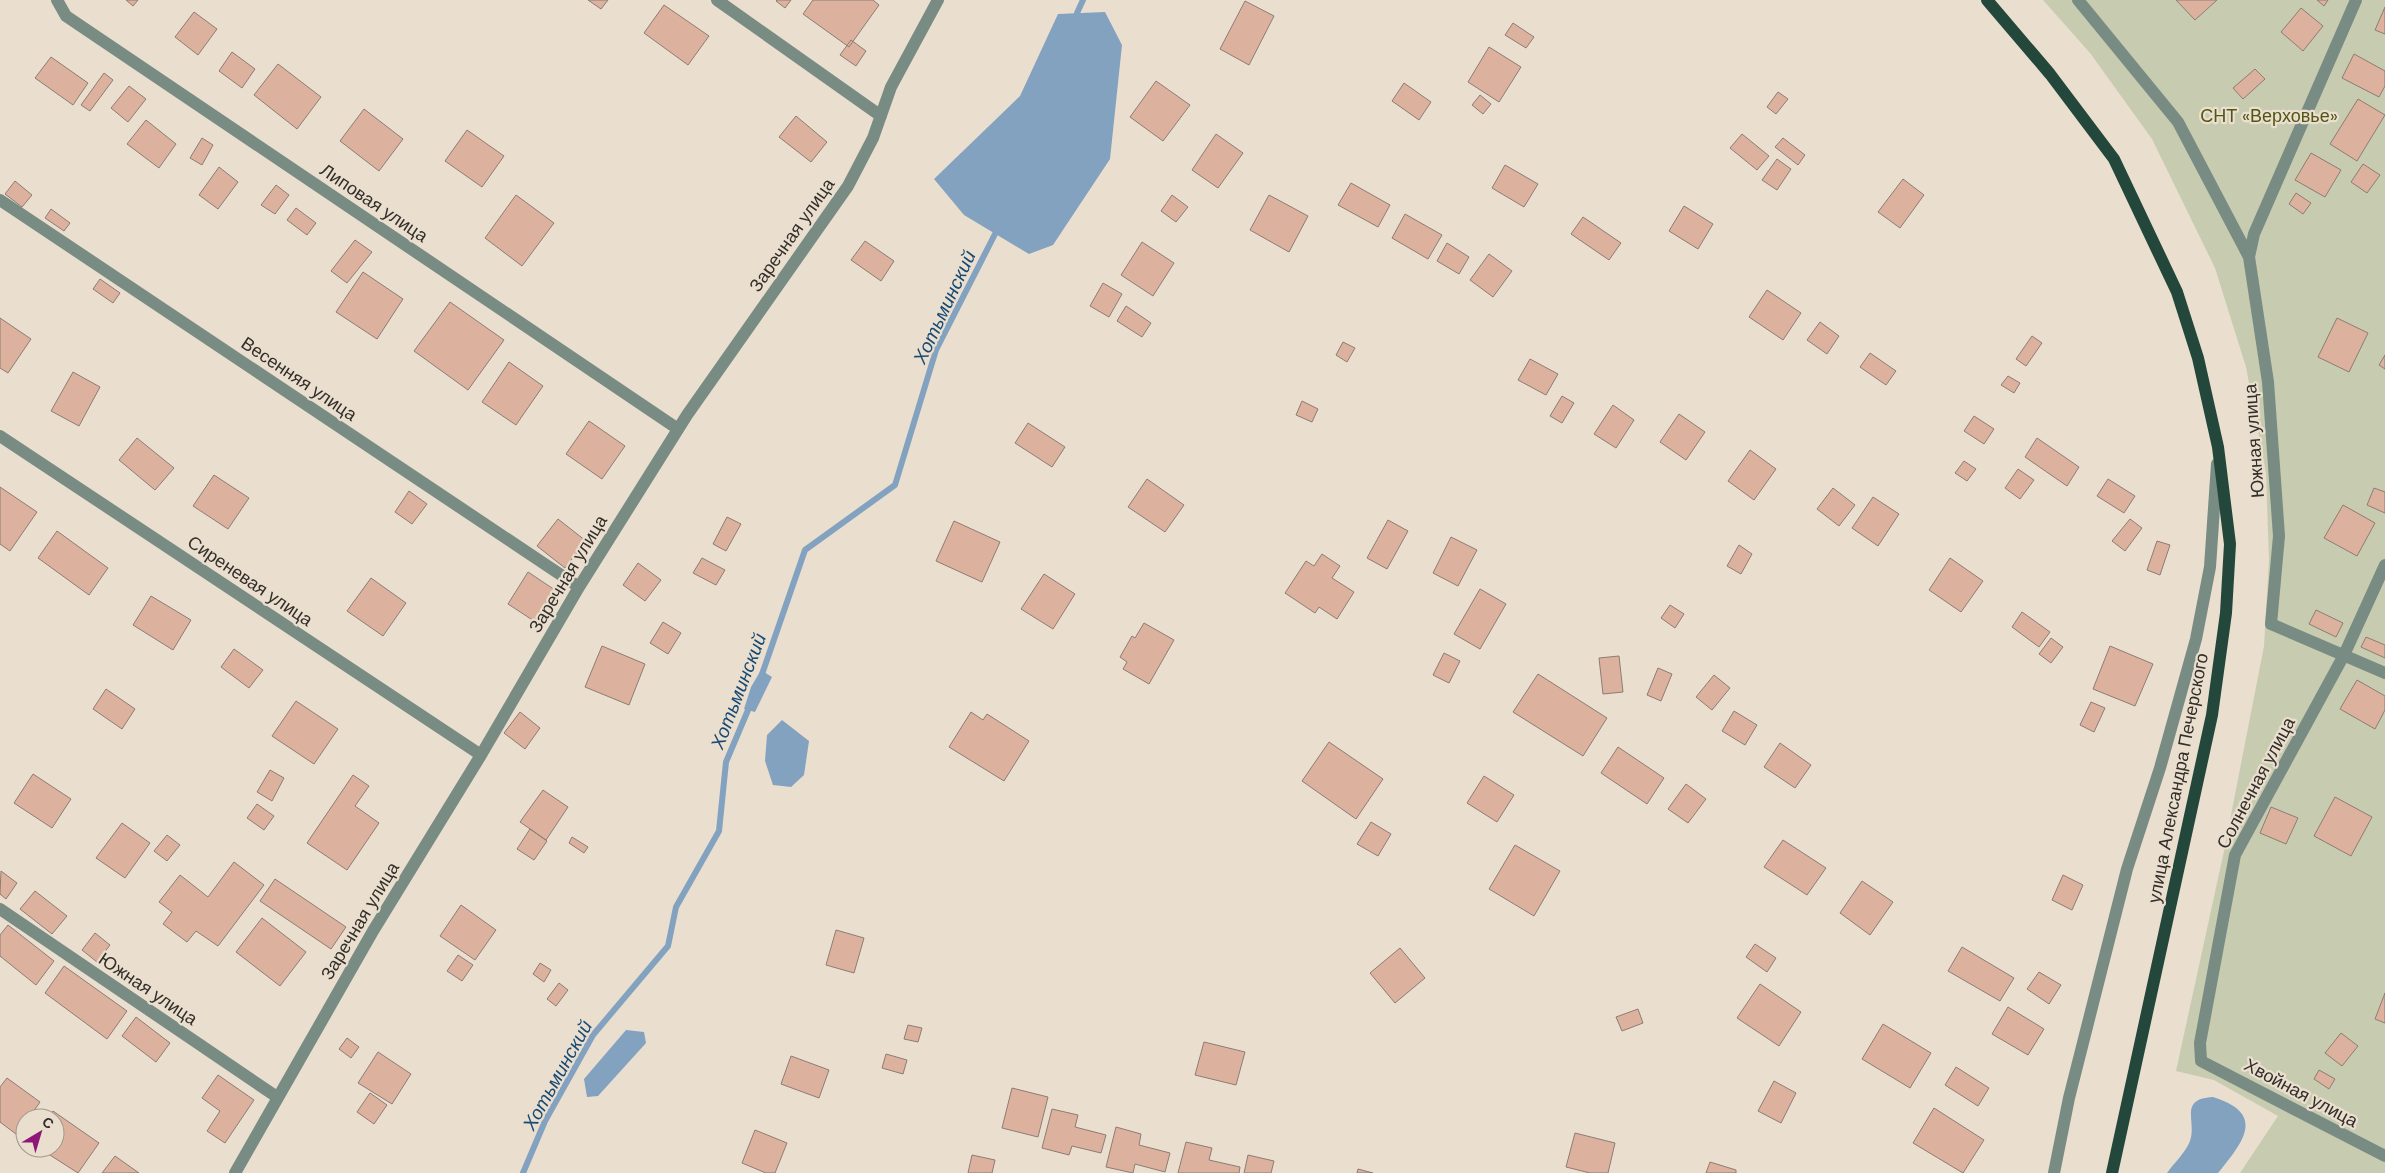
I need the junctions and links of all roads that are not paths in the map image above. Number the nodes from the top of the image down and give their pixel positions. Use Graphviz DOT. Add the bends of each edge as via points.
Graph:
graph roads {
  1 [pos="57,0"];
  2 [pos="717,0"];
  3 [pos="938,0"];
  4 [pos="1987,0"];
  5 [pos="2078,0"];
  6 [pos="2356,0"];
  7 [pos="881,116"];
  8 [pos="0,200"];
  9 [pos="2249,257"];
  10 [pos="678,429"];
  11 [pos="0,436"];
  12 [pos="2218,447"];
  13 [pos="2385,565"];
  14 [pos="579,587"];
  15 [pos="2344,655"];
  16 [pos="2385,673"];
  17 [pos="481,755"];
  18 [pos="0,909"];
  19 [pos="2202,1061"];
  20 [pos="277,1098"];
  21 [pos="2385,1156"];
  22 [pos="235,1173"];
  23 [pos="2054,1173"];
  24 [pos="2112,1173"];
  1 -- 10 [label="street, Липовая улица" via="66,16"];
  2 -- 7 [label="street"];
  3 -- 7 [label="street, Заречная улица" via="891,87"];
  4 -- 12 [label="main road, улица Александра Печерского" via="2050,74 2114,160 2178,292 2198,358"];
  5 -- 9 [label="street, Южная улица" via="2178,122"];
  6 -- 9 [label="street, Южная улица" via="2254,234"];
  7 -- 10 [label="street, Заречная улица" via="848,186"];
  8 -- 14 [label="street, Весенняя улица"];
  9 -- 15 [label="street, Южная улица" via="2268,382 2279,536 2271,624"];
  10 -- 14 [label="street, Заречная улица"];
  11 -- 17 [label="street, Сиреневая улица"];
  12 -- 23 [label="street" via="2210,567 2196,639 2160,768 2127,869 2069,1098"];
  12 -- 24 [label="main road, улица Александра Печерского" via="2230,544 2226,613 2212,715"];
  13 -- 15 [label="street, Солнечная улица"];
  14 -- 17 [label="street, Заречная улица"];
  15 -- 16 [label="street"];
  15 -- 19 [label="street, Солнечная улица" via="2235,855 2200,1043"];
  17 -- 20 [label="street, Заречная улица" via="373,931"];
  18 -- 20 [label="street, Южная улица"];
  19 -- 21 [label="street, Хвойная улица"];
  20 -- 22 [label="street, Заречная улица"];
}
